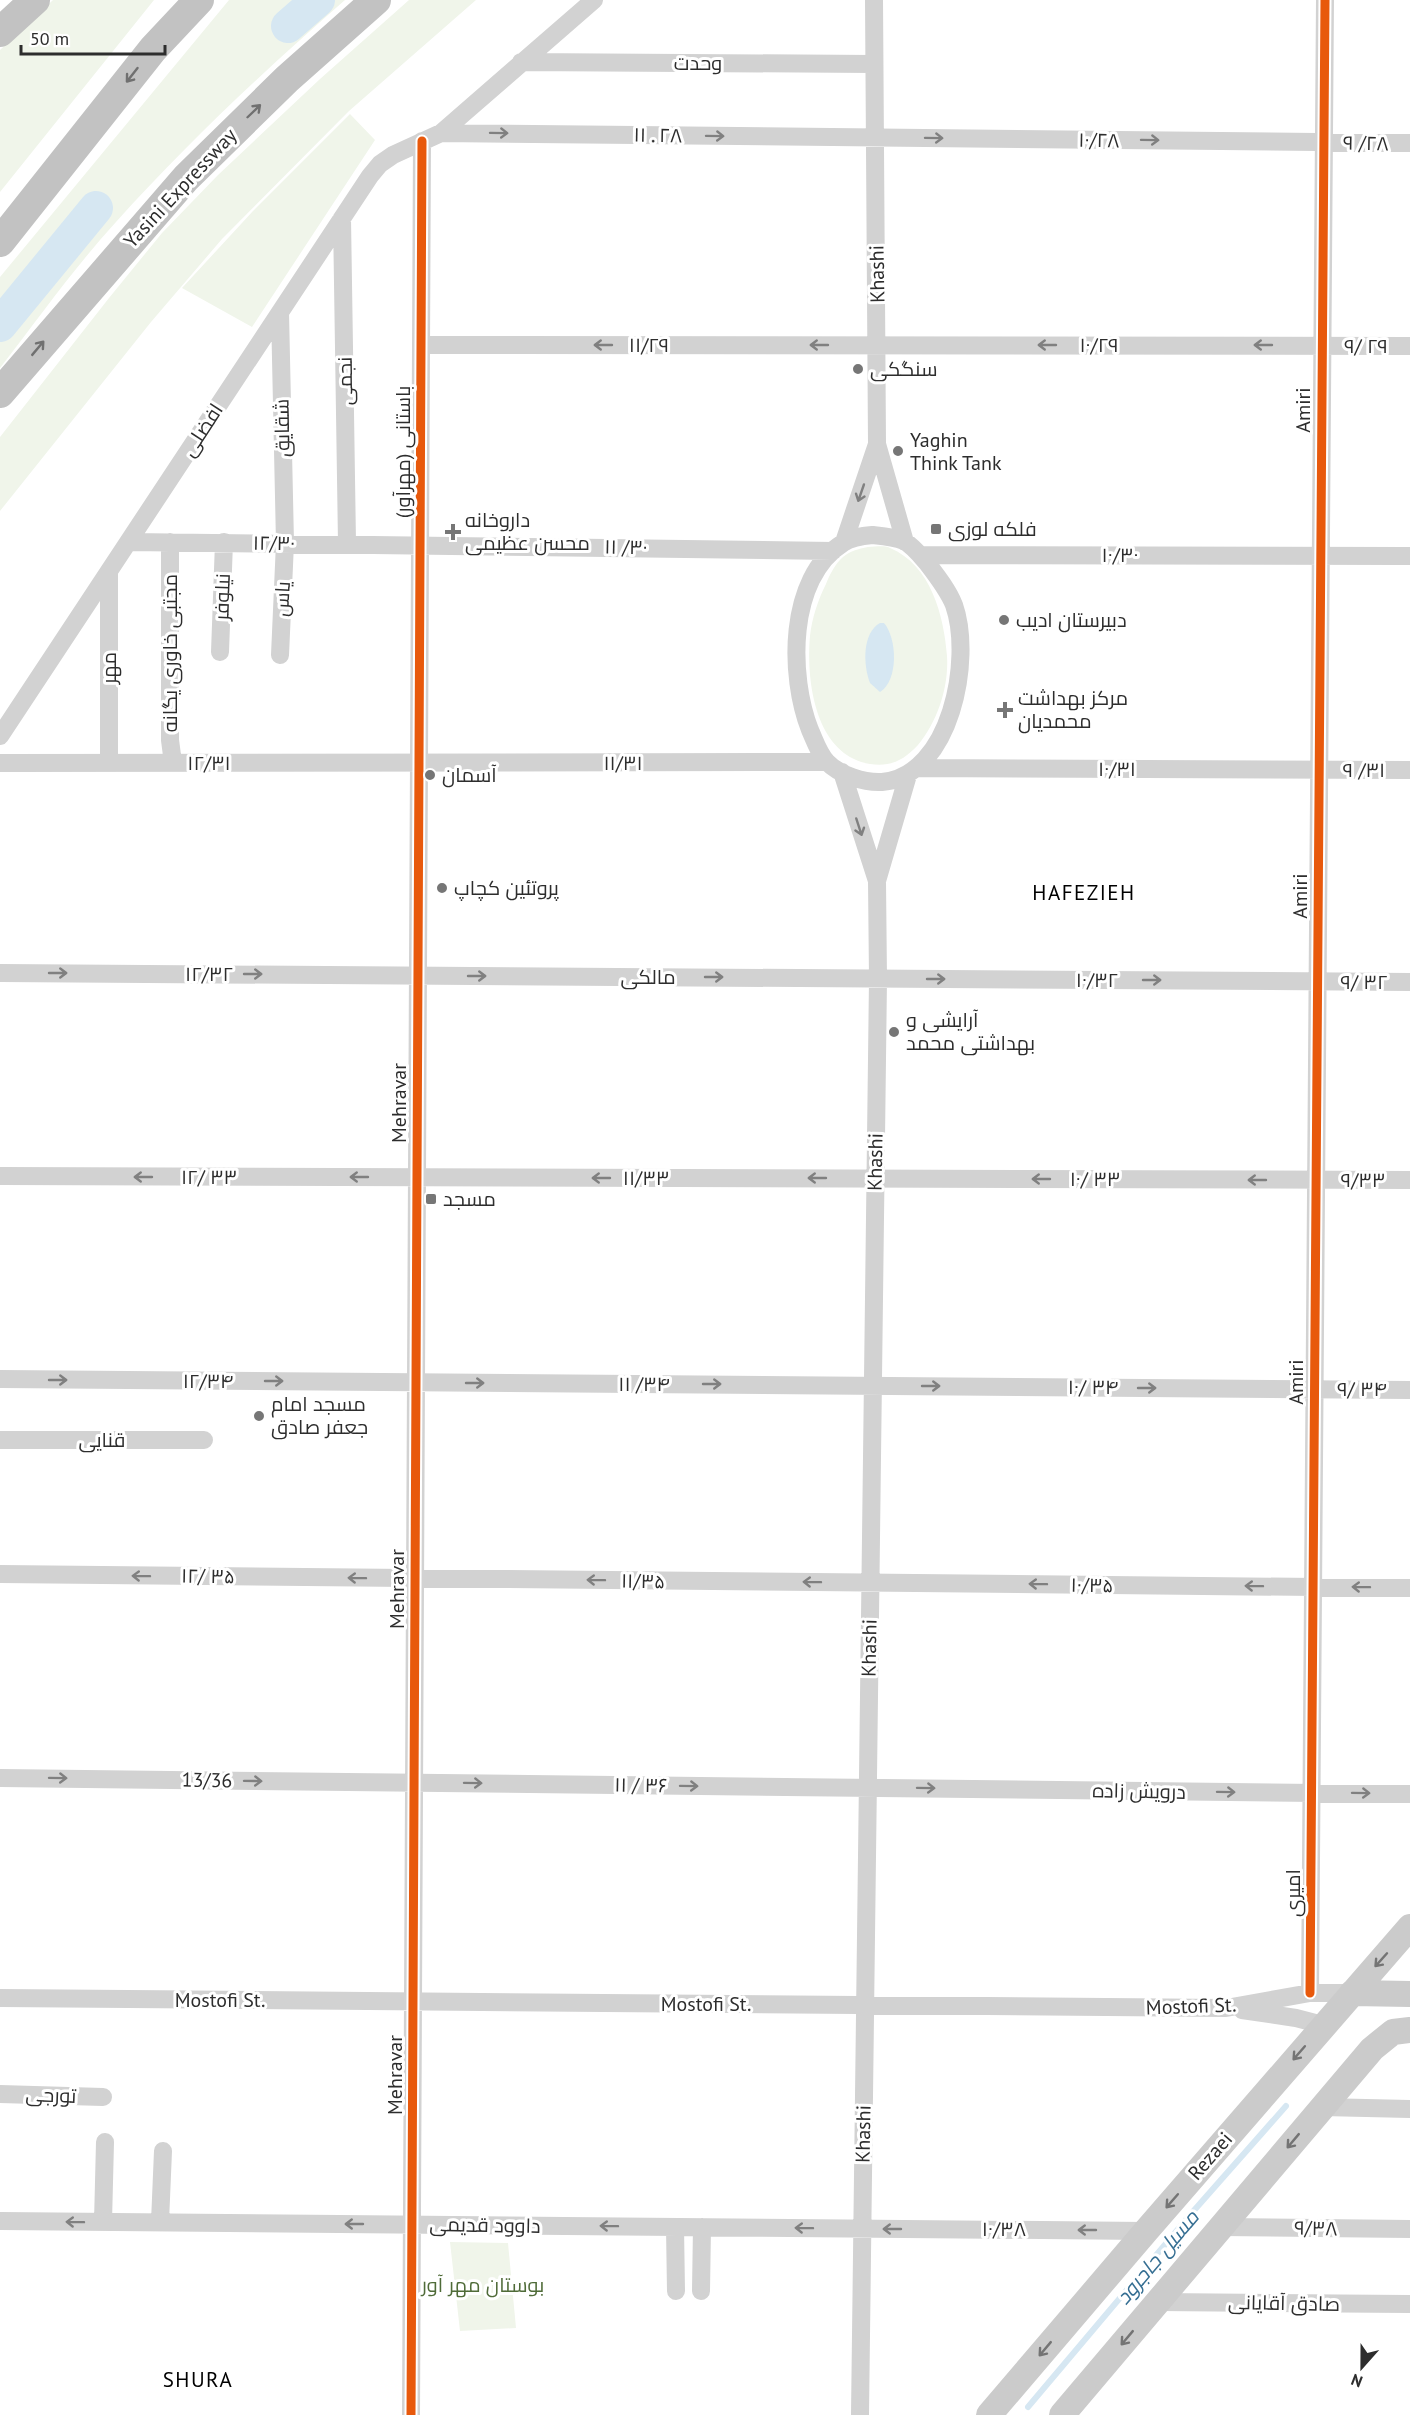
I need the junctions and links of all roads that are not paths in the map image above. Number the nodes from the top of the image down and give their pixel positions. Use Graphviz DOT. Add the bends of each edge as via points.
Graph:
graph roads {
  1 [pos="35,0"];
  2 [pos="178,0"];
  3 [pos="199,0"];
  4 [pos="376,0"];
  5 [pos="594,0"];
  6 [pos="874,0"];
  7 [pos="1325,0"];
  8 [pos="0,32"];
  9 [pos="153,50"];
  10 [pos="521,62"];
  11 [pos="874,64"];
  12 [pos="441,133"];
  13 [pos="875,137"];
  14 [pos="422,141"];
  15 [pos="1323,142"];
  16 [pos="1410,143"];
  17 [pos="342,218"];
  18 [pos="0,242"];
  19 [pos="280,312"];
  20 [pos="421,345"];
  21 [pos="878,345"];
  22 [pos="1321,345"];
  23 [pos="1410,346"];
  24 [pos="0,393"];
  25 [pos="877,444"];
  26 [pos="129,542"];
  27 [pos="170,542"];
  28 [pos="224,542"];
  29 [pos="905,542"];
  30 [pos="285,543"];
  31 [pos="347,543"];
  32 [pos="420,544"];
  33 [pos="839,546"];
  34 [pos="920,555"];
  35 [pos="1320,556"];
  36 [pos="1410,556"];
  37 [pos="109,572"];
  38 [pos="220,652"];
  39 [pos="280,655"];
  40 [pos="0,736"];
  41 [pos="0,763"];
  42 [pos="109,763"];
  43 [pos="173,763"];
  44 [pos="419,763"];
  45 [pos="835,767"];
  46 [pos="1318,770"];
  47 [pos="1410,770"];
  48 [pos="912,771"];
  49 [pos="877,881"];
  50 [pos="0,973"];
  51 [pos="418,975"];
  52 [pos="878,979"];
  53 [pos="1317,982"];
  54 [pos="1410,982"];
  55 [pos="0,1176"];
  56 [pos="417,1177"];
  57 [pos="875,1179"];
  58 [pos="1316,1180"];
  59 [pos="1410,1180"];
  60 [pos="0,1379"];
  61 [pos="416,1382"];
  62 [pos="873,1386"];
  63 [pos="1314,1389"];
  64 [pos="1410,1390"];
  65 [pos="0,1440"];
  66 [pos="204,1440"];
  67 [pos="0,1575"];
  68 [pos="415,1578"];
  69 [pos="870,1583"];
  70 [pos="1313,1587"];
  71 [pos="1410,1588"];
  72 [pos="0,1778"];
  73 [pos="414,1782"];
  74 [pos="868,1788"];
  75 [pos="1311,1793"];
  76 [pos="1410,1794"];
  77 [pos="1410,1927"];
  78 [pos="1310,1993"];
  79 [pos="1352,1993"];
  80 [pos="1410,1994"];
  81 [pos="0,1998"];
  82 [pos="413,2002"];
  83 [pos="865,2005"];
  84 [pos="1226,2008"];
  85 [pos="1323,2025"];
  86 [pos="1410,2031"];
  87 [pos="0,2094"];
  88 [pos="102,2097"];
  89 [pos="1322,2107"];
  90 [pos="1410,2109"];
  91 [pos="105,2142"];
  92 [pos="164,2151"];
  93 [pos="0,2221"];
  94 [pos="103,2222"];
  95 [pos="160,2222"];
  96 [pos="412,2224"];
  97 [pos="675,2227"];
  98 [pos="702,2227"];
  99 [pos="1221,2227"];
  100 [pos="862,2228"];
  101 [pos="1410,2229"];
  102 [pos="1146,2231"];
  103 [pos="676,2291"];
  104 [pos="701,2291"];
  105 [pos="1158,2302"];
  106 [pos="1410,2304"];
  107 [pos="411,2415"];
  108 [pos="860,2415"];
  109 [pos="989,2415"];
  110 [pos="1062,2415"];
  1 -- 8 [label="highway"];
  2 -- 9 [label="highway"];
  3 -- 9 [label="highway"];
  24 -- 4 [label="highway, Yasini Expressway, one-way" via="186,178 287,79"];
  5 -- 10 [label="street"];
  6 -- 11 [label="street, Khashi"];
  7 -- 15 [label="street, Amiri"];
  9 -- 18 [label="highway, one-way"];
  10 -- 11 [label="street, وحدت"];
  10 -- 12 [label="street"];
  11 -- 13 [label="street, Khashi"];
  12 -- 13 [label="street, ۱۱ . ۲۸, one-way"];
  12 -- 14 [label="street, افضلی"];
  13 -- 15 [label="street, ۱۰/۲۸, one-way"];
  13 -- 21 [label="street, Khashi"];
  14 -- 17 [label="street, افضلی" via="380,164"];
  14 -- 20 [label="street, باستانی (مهرآور)"];
  15 -- 16 [label="street, ۹ /۲۸"];
  15 -- 22 [label="street, Amiri"];
  17 -- 19 [label="street, افضلی"];
  17 -- 31 [label="street, نجمی"];
  19 -- 26 [label="street, افضلی"];
  19 -- 30 [label="street, شقایق"];
  21 -- 20 [label="street, ۱۱/۲۹, one-way"];
  20 -- 32 [label="street, باستانی (مهرآور)"];
  22 -- 21 [label="street, ۱۰/۲۹, one-way"];
  21 -- 25 [label="street, Khashi"];
  22 -- 23 [label="street, ۹/ ۲۹"];
  22 -- 35 [label="street, Amiri"];
  25 -- 29 [label="street"];
  25 -- 33 [label="street, Khashi, one-way"];
  26 -- 27 [label="street, ۱۲/۳۰"];
  26 -- 37 [label="street, افضلی"];
  27 -- 28 [label="street, ۱۲/۳۰"];
  27 -- 43 [label="street, مجتبی خاوری یگانه"];
  28 -- 30 [label="street, ۱۲/۳۰"];
  28 -- 38 [label="street, نیلوفر"];
  29 -- 33 [label="street" via="873,535"];
  29 -- 34 [label="street"];
  30 -- 31 [label="street, ۱۲/۳۰"];
  30 -- 39 [label="street, یاس"];
  31 -- 32 [label="street, ۱۲/۳۰"];
  32 -- 33 [label="street, ۱۱ /۳۰"];
  32 -- 44 [label="street, باستانی (مهرآور)"];
  33 -- 45 [label="street" via="819,567 810,585 797,627 795,651 802,710 816,744"];
  34 -- 35 [label="street, ۱۰/۳۰"];
  34 -- 48 [label="street" via="953,604 960,671 955,705 945,727"];
  35 -- 36 [label="street, ۱۰/۳۰"];
  35 -- 46 [label="street, Amiri"];
  37 -- 40 [label="street, افضلی"];
  37 -- 42 [label="street, مهر"];
  41 -- 42 [label="street, ۱۲/۳۱"];
  42 -- 43 [label="street, ۱۲/۳۱"];
  43 -- 44 [label="street, ۱۲/۳۱"];
  44 -- 45 [label="street, ۱۱/۳۱"];
  44 -- 51 [label="street, Mehravar"];
  45 -- 48 [label="street" via="858,778 880,782"];
  45 -- 49 [label="street, Khashi, one-way"];
  46 -- 47 [label="street, ۹ /۳۱"];
  46 -- 48 [label="street, ۱۰/۳۱"];
  46 -- 53 [label="street, Amiri"];
  48 -- 49 [label="street, Khashi"];
  49 -- 52 [label="street, Khashi"];
  50 -- 51 [label="street, ۱۲/۳۲, one-way"];
  51 -- 52 [label="street, مالکی, one-way"];
  51 -- 56 [label="street, Mehravar"];
  52 -- 53 [label="street, ۱۰/۳۲, one-way"];
  52 -- 57 [label="street, Khashi"];
  53 -- 54 [label="street, ۹/ ۳۲"];
  53 -- 58 [label="street, Amiri"];
  56 -- 55 [label="street, ۱۲/ ۳۳, one-way"];
  57 -- 56 [label="street, ۱۱/۳۳, one-way"];
  56 -- 61 [label="street, Mehravar"];
  58 -- 57 [label="street, ۱۰/ ۳۳, one-way"];
  57 -- 62 [label="street, Khashi"];
  58 -- 59 [label="street, ۹/۳۳"];
  58 -- 63 [label="street, Amiri"];
  60 -- 61 [label="street, ۱۲/۳۴, one-way"];
  61 -- 62 [label="street, ۱۱ /۳۴, one-way"];
  61 -- 68 [label="street, Mehravar"];
  62 -- 63 [label="street, ۱۰/ ۳۴, one-way"];
  62 -- 69 [label="street, Khashi"];
  63 -- 64 [label="street, ۹/ ۳۴"];
  63 -- 70 [label="street, Amiri"];
  65 -- 66 [label="street, قنایی"];
  68 -- 67 [label="street, ۱۲/ ۳۵, one-way"];
  69 -- 68 [label="street, ۱۱/۳۵, one-way"];
  68 -- 73 [label="street, Mehravar"];
  70 -- 69 [label="street, ۱۰/۳۵, one-way"];
  69 -- 74 [label="street, Khashi"];
  71 -- 70 [label="street, ۱۰/۳۵, one-way"];
  70 -- 75 [label="street, Amiri"];
  72 -- 73 [label="street, 13/36, one-way"];
  73 -- 74 [label="street, ۱۱ / ۳۶, one-way"];
  73 -- 82 [label="street, Mehravar"];
  74 -- 75 [label="street, درویش زاده, one-way"];
  74 -- 83 [label="street, Khashi"];
  75 -- 76 [label="street, درویش زاده, one-way"];
  75 -- 78 [label="street, امیری"];
  77 -- 79 [label="main road, Rezaei, one-way"];
  78 -- 79 [label="street, Mostofi St."];
  78 -- 84 [label="street, Mostofi St."];
  79 -- 80 [label="main road, Mostofi St."];
  79 -- 85 [label="main road, Rezaei"];
  81 -- 82 [label="street, Mostofi St."];
  82 -- 83 [label="street, Mostofi St."];
  82 -- 96 [label="street, Mehravar"];
  83 -- 84 [label="street, Mostofi St."];
  83 -- 100 [label="street, Khashi"];
  84 -- 85 [label="street"];
  85 -- 102 [label="main road, Rezaei, one-way"];
  86 -- 89 [label="main road" via="1394,2032 1372,2049"];
  87 -- 88 [label="street, تورجی"];
  89 -- 90 [label="street"];
  89 -- 99 [label="main road, one-way"];
  91 -- 94 [label="street"];
  92 -- 95 [label="street"];
  94 -- 93 [label="street, داوود قدیمی, one-way"];
  94 -- 95 [label="street, داوود قدیمی"];
  96 -- 95 [label="street, داوود قدیمی, one-way"];
  97 -- 96 [label="street, داوود قدیمی, one-way"];
  96 -- 107 [label="street, Mehravar"];
  97 -- 98 [label="street, داوود قدیمی"];
  97 -- 103 [label="street"];
  100 -- 98 [label="street, داوود قدیمی, one-way"];
  98 -- 104 [label="street"];
  99 -- 101 [label="street, ۹/۳۸"];
  99 -- 105 [label="main road"];
  102 -- 100 [label="street, ۱۰/۳۸, one-way"];
  100 -- 108 [label="street, Khashi"];
  102 -- 109 [label="main road, Rezaei, one-way"];
  105 -- 106 [label="street, صادق آقایانی"];
  105 -- 110 [label="main road, one-way"];
}
